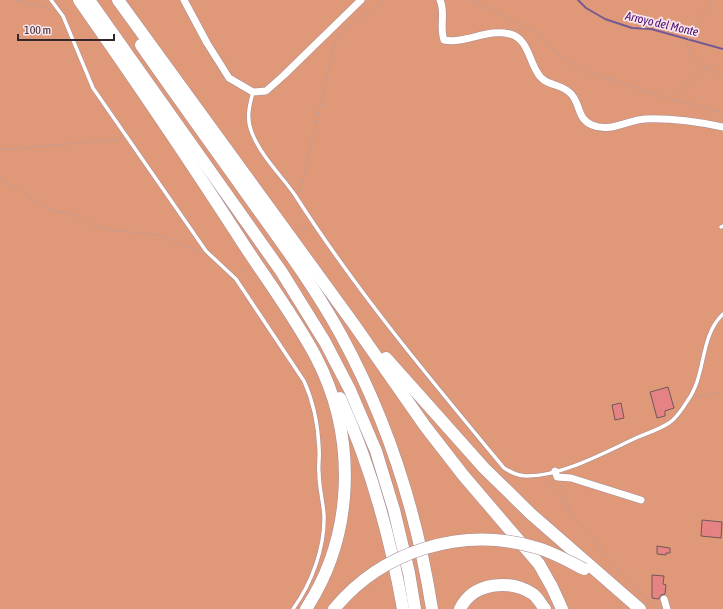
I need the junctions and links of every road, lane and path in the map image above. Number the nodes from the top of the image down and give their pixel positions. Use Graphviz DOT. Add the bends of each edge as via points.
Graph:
graph roads {
  1 [pos="15,0"];
  2 [pos="51,0"];
  3 [pos="79,0"];
  4 [pos="90,0"];
  5 [pos="110,0"];
  6 [pos="118,0"];
  7 [pos="184,0"];
  8 [pos="361,0"];
  9 [pos="386,0"];
  10 [pos="440,0"];
  11 [pos="470,0"];
  12 [pos="711,0"];
  13 [pos="59,10"];
  14 [pos="706,67"];
  15 [pos="723,75"];
  16 [pos="253,92"];
  17 [pos="672,100"];
  18 [pos="723,113"];
  19 [pos="723,127"];
  20 [pos="130,139"];
  21 [pos="220,141"];
  22 [pos="0,150"];
  23 [pos="0,178"];
  24 [pos="298,201"];
  25 [pos="218,205"];
  26 [pos="312,224"];
  27 [pos="300,231"];
  28 [pos="203,254"];
  29 [pos="247,267"];
  30 [pos="236,279"];
  31 [pos="723,314"];
  32 [pos="723,392"];
  33 [pos="686,403"];
  34 [pos="556,474"];
  35 [pos="542,475"];
  36 [pos="641,500"];
  37 [pos="571,513"];
  38 [pos="664,599"];
  39 [pos="630,600"];
  40 [pos="293,609"];
  41 [pos="306,609"];
  42 [pos="334,609"];
  43 [pos="403,609"];
  44 [pos="415,609"];
  45 [pos="432,609"];
  46 [pos="460,609"];
  47 [pos="545,609"];
  48 [pos="562,609"];
  49 [pos="640,609"];
  50 [pos="659,609"];
  51 [pos="668,609"];
  1 -- 13 [label="path"];
  2 -- 13 [label="lane"];
  3 -- 25 [label="highway"];
  4 -- 44 [label="highway" via="282,271 325,342 350,390 376,451 394,510"];
  5 -- 45 [label="highway" via="285,247 340,334 368,387 394,451 413,514"];
  6 -- 21 [label="highway"];
  7 -- 16 [label="street" via="206,43 229,78"];
  8 -- 16 [label="street" via="284,76 266,91"];
  9 -- 24 [label="path" via="340,33 334,46"];
  10 -- 19 [label="street" via="443,6 441,27 444,40 490,34 510,34 518,38 531,56 537,74 545,82 561,86 570,92 582,117 592,125 602,128 642,119 669,119"];
  11 -- 17 [label="path" via="538,34 558,55 588,72"];
  12 -- 14 [label="path" via="689,36 687,46 695,58"];
  13 -- 20 [label="lane" via="93,88"];
  14 -- 15 [label="path"];
  14 -- 17 [label="path"];
  16 -- 24 [label="lane" via="247,113 252,133"];
  17 -- 18 [label="path"];
  20 -- 22 [label="path"];
  20 -- 30 [label="lane" via="206,251"];
  21 -- 39 [label="highway" via="397,372 427,406 531,514"];
  21 -- 48 [label="highway" via="426,426 463,475 539,564"];
  23 -- 28 [label="path" via="52,211 70,213 102,229 160,235"];
  24 -- 26 [label="lane"];
  25 -- 41 [label="highway" via="280,297 316,357 331,390 339,418 346,476 340,530 323,579"];
  25 -- 43 [label="highway" via="282,295 314,346 349,418 378,498"];
  26 -- 27 [label="path"];
  26 -- 35 [label="lane" via="411,357 504,468 513,474"];
  29 -- 30 [label="path"];
  30 -- 40 [label="lane" via="304,381 311,396 317,421 320,450 318,472 324,515 323,537 311,576"];
  31 -- 33 [label="lane" via="715,322 706,340 696,384"];
  32 -- 33 [label="path" via="696,397"];
  33 -- 34 [label="lane" via="669,423"];
  34 -- 35 [label="lane"];
  34 -- 36 [label="street"];
  34 -- 37 [label="path"];
  35 -- 37 [label="path"];
  37 -- 50 [label="path" via="642,595"];
  38 -- 51 [label="street"];
  39 -- 42 [label="highway, bridge" via="584,569 535,547 474,539 445,542 415,551 383,566 343,598"];
  39 -- 49 [label="highway"];
  46 -- 47 [label="highway" via="470,596 484,588 503,584 534,595"];
}
